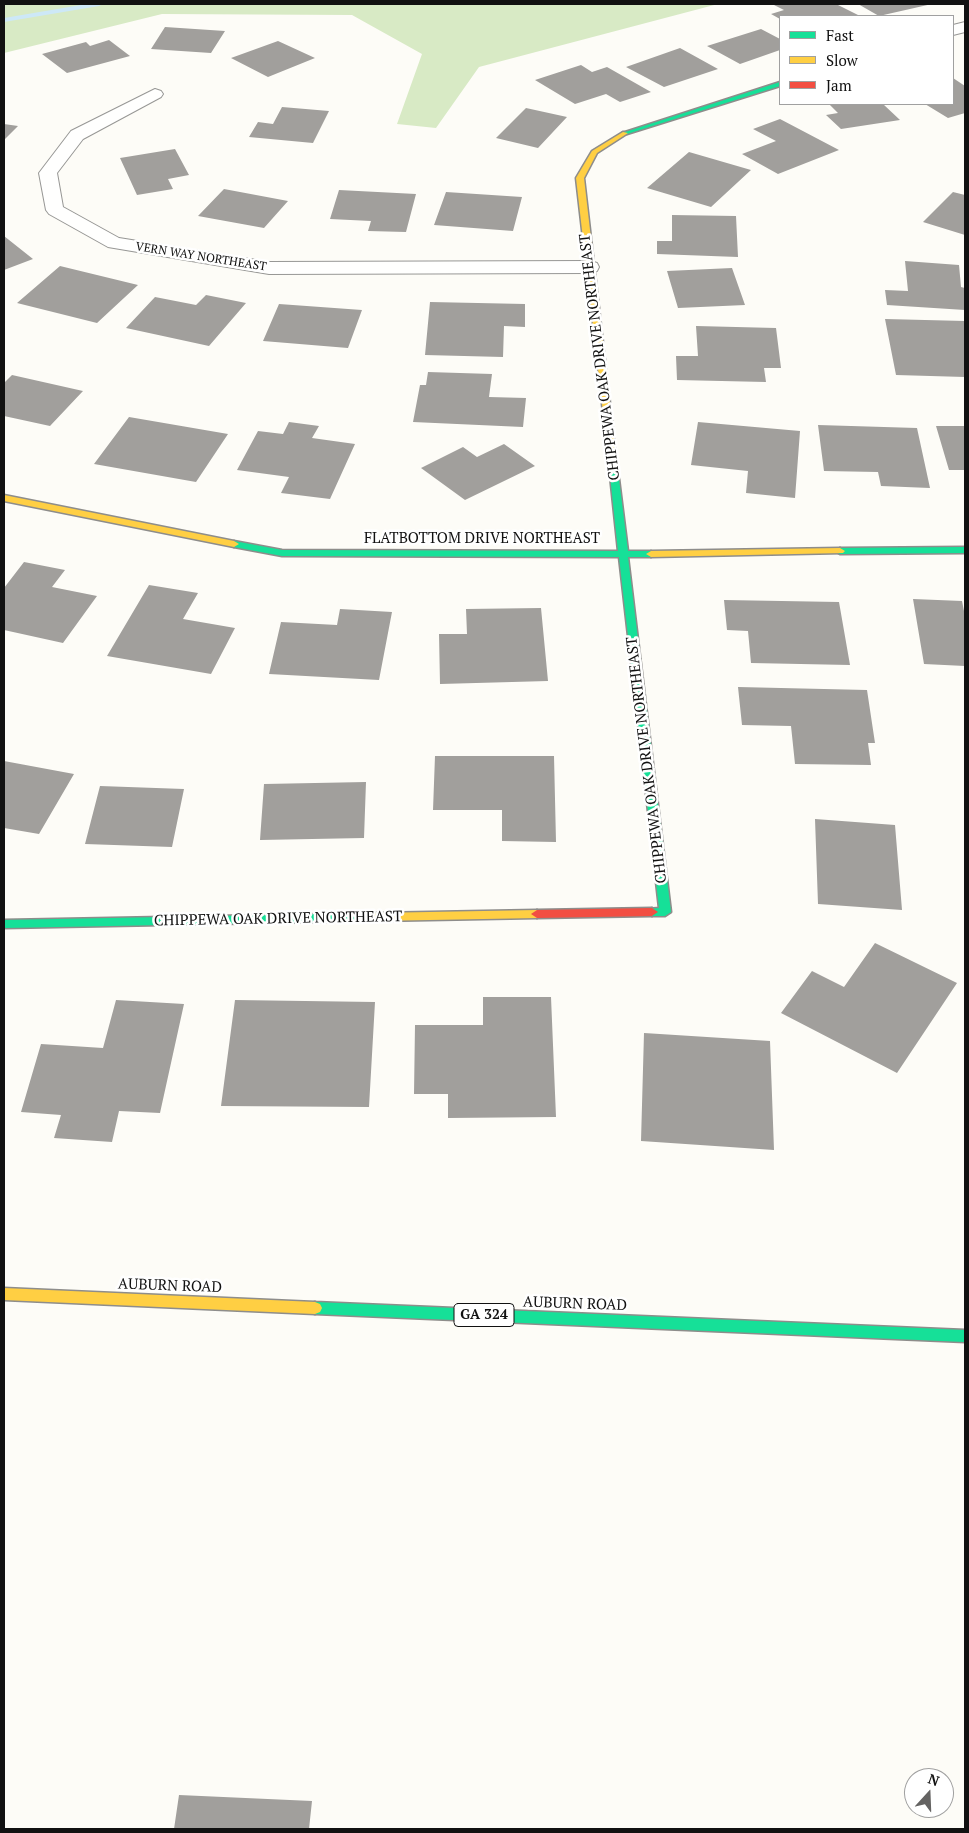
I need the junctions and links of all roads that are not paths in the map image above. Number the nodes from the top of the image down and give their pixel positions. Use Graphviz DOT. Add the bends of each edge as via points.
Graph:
graph roads {
  1 [pos="779,84"];
  2 [pos="155,94"];
  3 [pos="590,267"];
  4 [pos="4,498"];
  5 [pos="965,550"];
  6 [pos="623,554"];
  7 [pos="4,924"];
  8 [pos="4,1294"];
  9 [pos="965,1336"];
  1 -- 3 [label="street, CHIPPEWA OAK DRIVE NORTHEAST" via="630,130 594,152 580,178"];
  2 -- 3 [label="street, VERN WAY NORTHEAST" via="77,135 48,173 55,210 114,243 269,268"];
  3 -- 6 [label="street, CHIPPEWA OAK DRIVE NORTHEAST"];
  4 -- 6 [label="street, FLATBOTTOM DRIVE NORTHEAST" via="282,553"];
  5 -- 6 [label="street, FLATBOTTOM DRIVE NORTHEAST"];
  6 -- 7 [label="street, CHIPPEWA OAK DRIVE NORTHEAST" via="664,912"];
  8 -- 9 [label="street, AUBURN ROAD / GA 324"];
}
